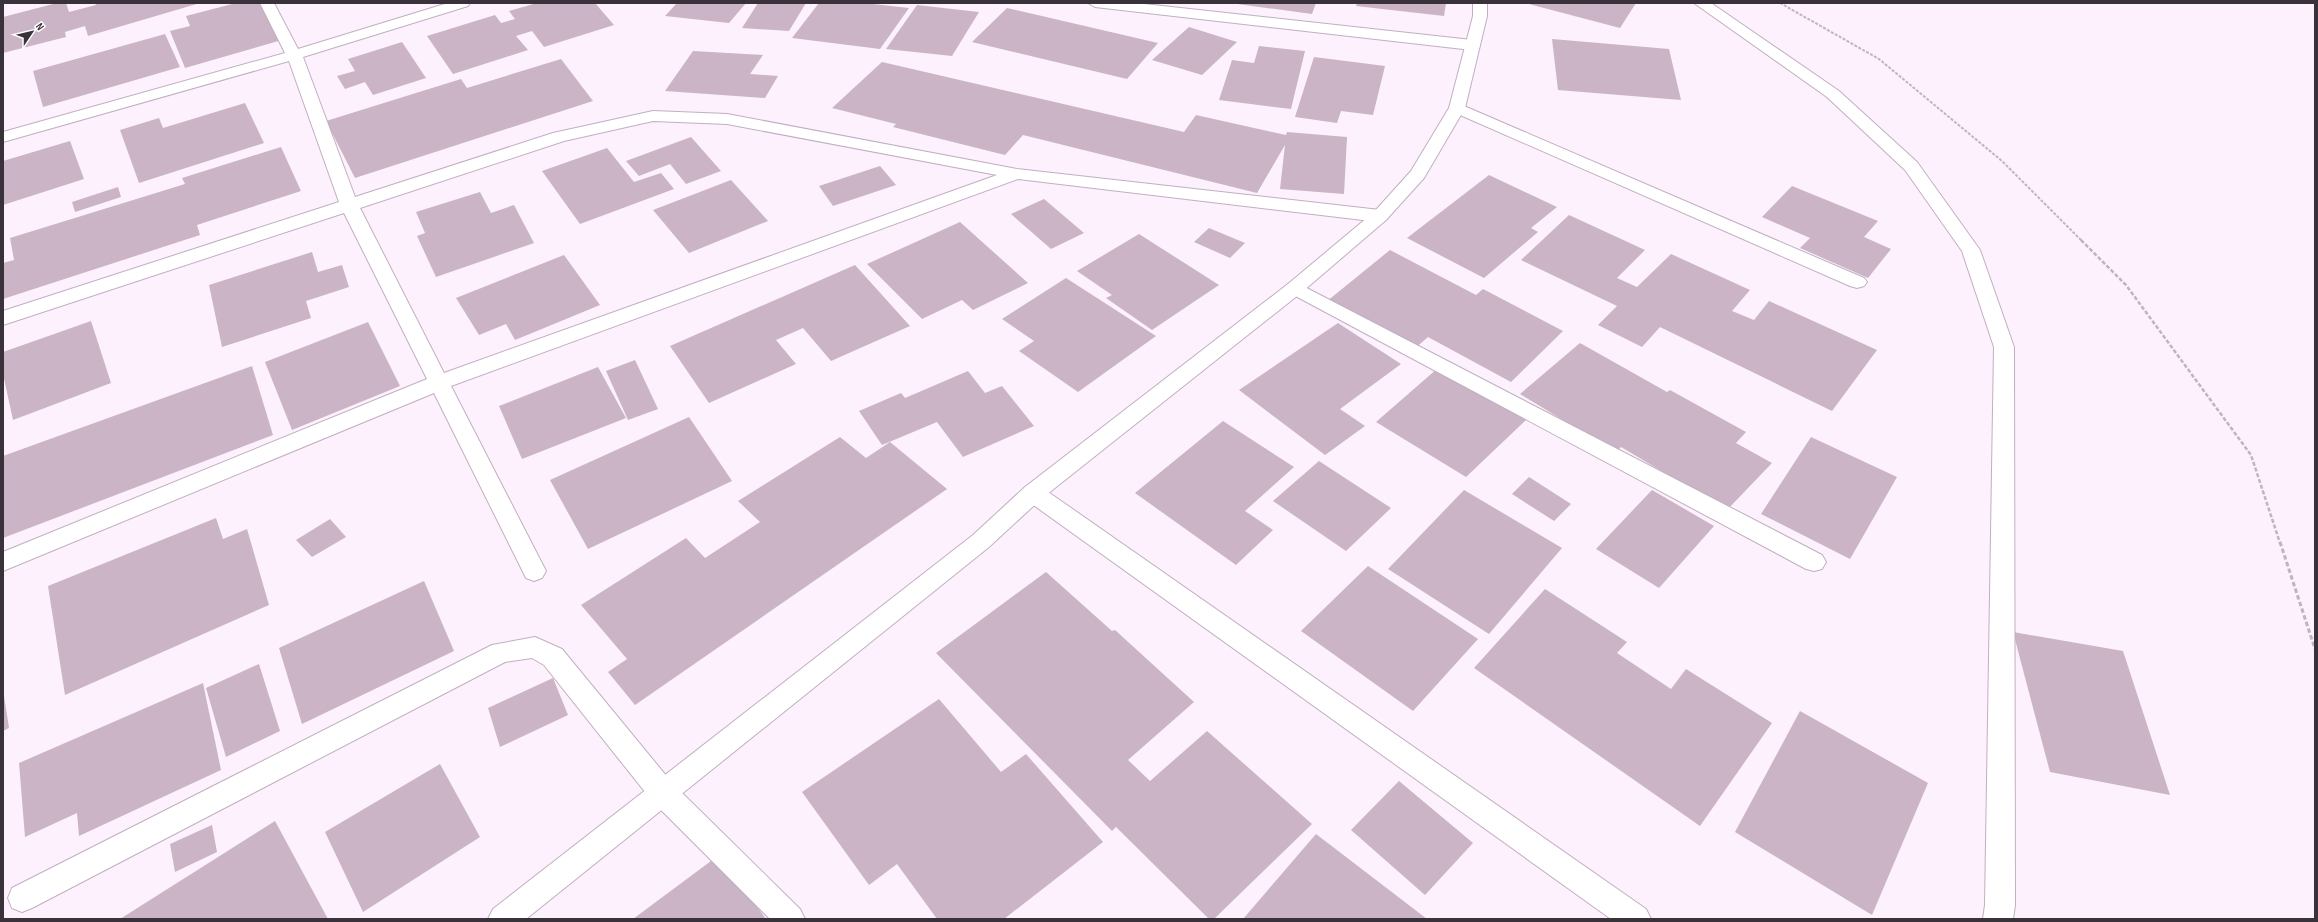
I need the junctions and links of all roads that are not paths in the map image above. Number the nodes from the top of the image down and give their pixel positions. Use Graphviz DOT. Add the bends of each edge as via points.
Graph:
graph roads {
  1 [pos="267,3"];
  2 [pos="463,3"];
  3 [pos="1095,3"];
  4 [pos="1480,3"];
  5 [pos="1701,3"];
  6 [pos="1472,45"];
  7 [pos="294,55"];
  8 [pos="1457,108"];
  9 [pos="3,137"];
  10 [pos="1017,174"];
  11 [pos="349,204"];
  12 [pos="1380,216"];
  13 [pos="1857,282"];
  14 [pos="1295,288"];
  15 [pos="3,318"];
  16 [pos="440,382"];
  17 [pos="1033,493"];
  18 [pos="3,562"];
  19 [pos="1814,562"];
  20 [pos="534,571"];
  21 [pos="664,793"];
  22 [pos="22,898"];
  23 [pos="503,919"];
  24 [pos="790,919"];
  25 [pos="1636,919"];
  26 [pos="1998,919"];
  1 -- 7 [label="street"];
  2 -- 7 [label="street"];
  3 -- 6 [label="street"];
  4 -- 6 [label="street"];
  5 -- 26 [label="street" via="1833,94 1911,166 1970,250 2004,347"];
  6 -- 8 [label="street"];
  7 -- 9 [label="street"];
  7 -- 11 [label="street"];
  8 -- 12 [label="street" via="1418,174"];
  8 -- 13 [label="street"];
  10 -- 11 [label="street" via="727,119 653,116 559,137"];
  10 -- 12 [label="street"];
  10 -- 16 [label="street"];
  11 -- 15 [label="street"];
  11 -- 16 [label="street"];
  12 -- 14 [label="street"];
  14 -- 17 [label="street"];
  14 -- 19 [label="street"];
  16 -- 18 [label="street"];
  16 -- 20 [label="street"];
  17 -- 21 [label="street" via="981,541"];
  17 -- 25 [label="street"];
  21 -- 22 [label="street" via="553,657 535,647 501,652"];
  21 -- 23 [label="street"];
  21 -- 24 [label="street"];
}
